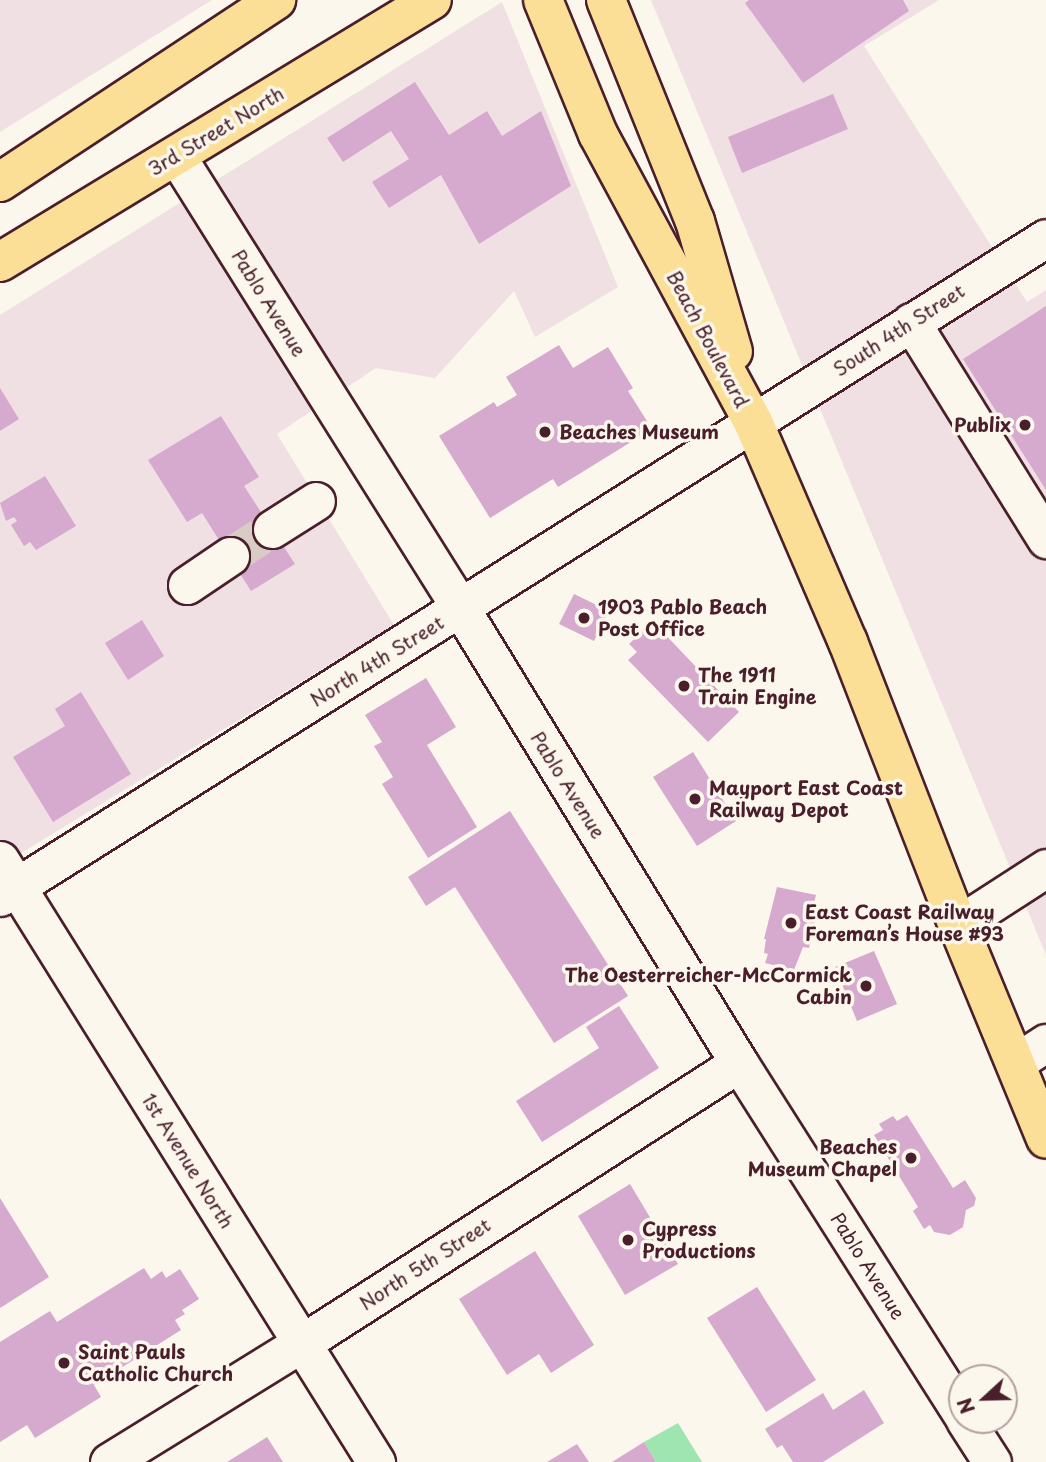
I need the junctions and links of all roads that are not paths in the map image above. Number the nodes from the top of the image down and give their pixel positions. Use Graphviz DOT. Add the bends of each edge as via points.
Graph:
graph roads {
  1 [pos="432,0"];
  2 [pos="543,0"];
  3 [pos="606,0"];
  4 [pos="252,6"];
  5 [pos="176,155"];
  6 [pos="0,182"];
  7 [pos="1046,238"];
  8 [pos="0,262"];
  9 [pos="911,322"];
  10 [pos="754,424"];
  11 [pos="316,501"];
  12 [pos="272,529"];
  13 [pos="1046,539"];
  14 [pos="230,556"];
  15 [pos="187,585"];
  16 [pos="461,609"];
  17 [pos="1045,871"];
  18 [pos="6,881"];
  19 [pos="958,925"];
  20 [pos="1030,1053"];
  21 [pos="739,1063"];
  22 [pos="1046,1139"];
  23 [pos="302,1343"];
  24 [pos="948,1393"];
  25 [pos="974,1434"];
  26 [pos="109,1462"];
  27 [pos="376,1462"];
  28 [pos="992,1462"];
  1 -- 5 [label="main road, 3rd Street North"];
  2 -- 10 [label="main road, Beach Boulevard" via="598,134"];
  3 -- 10 [label="main road, Beach Boulevard" via="695,221"];
  4 -- 6 [label="main road"];
  5 -- 8 [label="main road, 3rd Street North"];
  5 -- 16 [label="street, Pablo Avenue"];
  7 -- 9 [label="street, South 4th Street"];
  9 -- 10 [label="street, South 4th Street"];
  9 -- 13 [label="street"];
  10 -- 16 [label="street, North 4th Street"];
  10 -- 19 [label="main road" via="848,642"];
  11 -- 12 [label="street"];
  14 -- 15 [label="street"];
  16 -- 18 [label="street, North 4th Street"];
  16 -- 21 [label="street, Pablo Avenue"];
  17 -- 19 [label="street"];
  18 -- 23 [label="street, 1st Avenue North"];
  19 -- 20 [label="main road"];
  20 -- 22 [label="main road"];
  21 -- 23 [label="street, North 5th Street"];
  21 -- 24 [label="street, Pablo Avenue"];
  23 -- 26 [label="street, North 5th Street"];
  23 -- 27 [label="street, 1st Avenue North"];
  25 -- 28 [label="street"];
}
